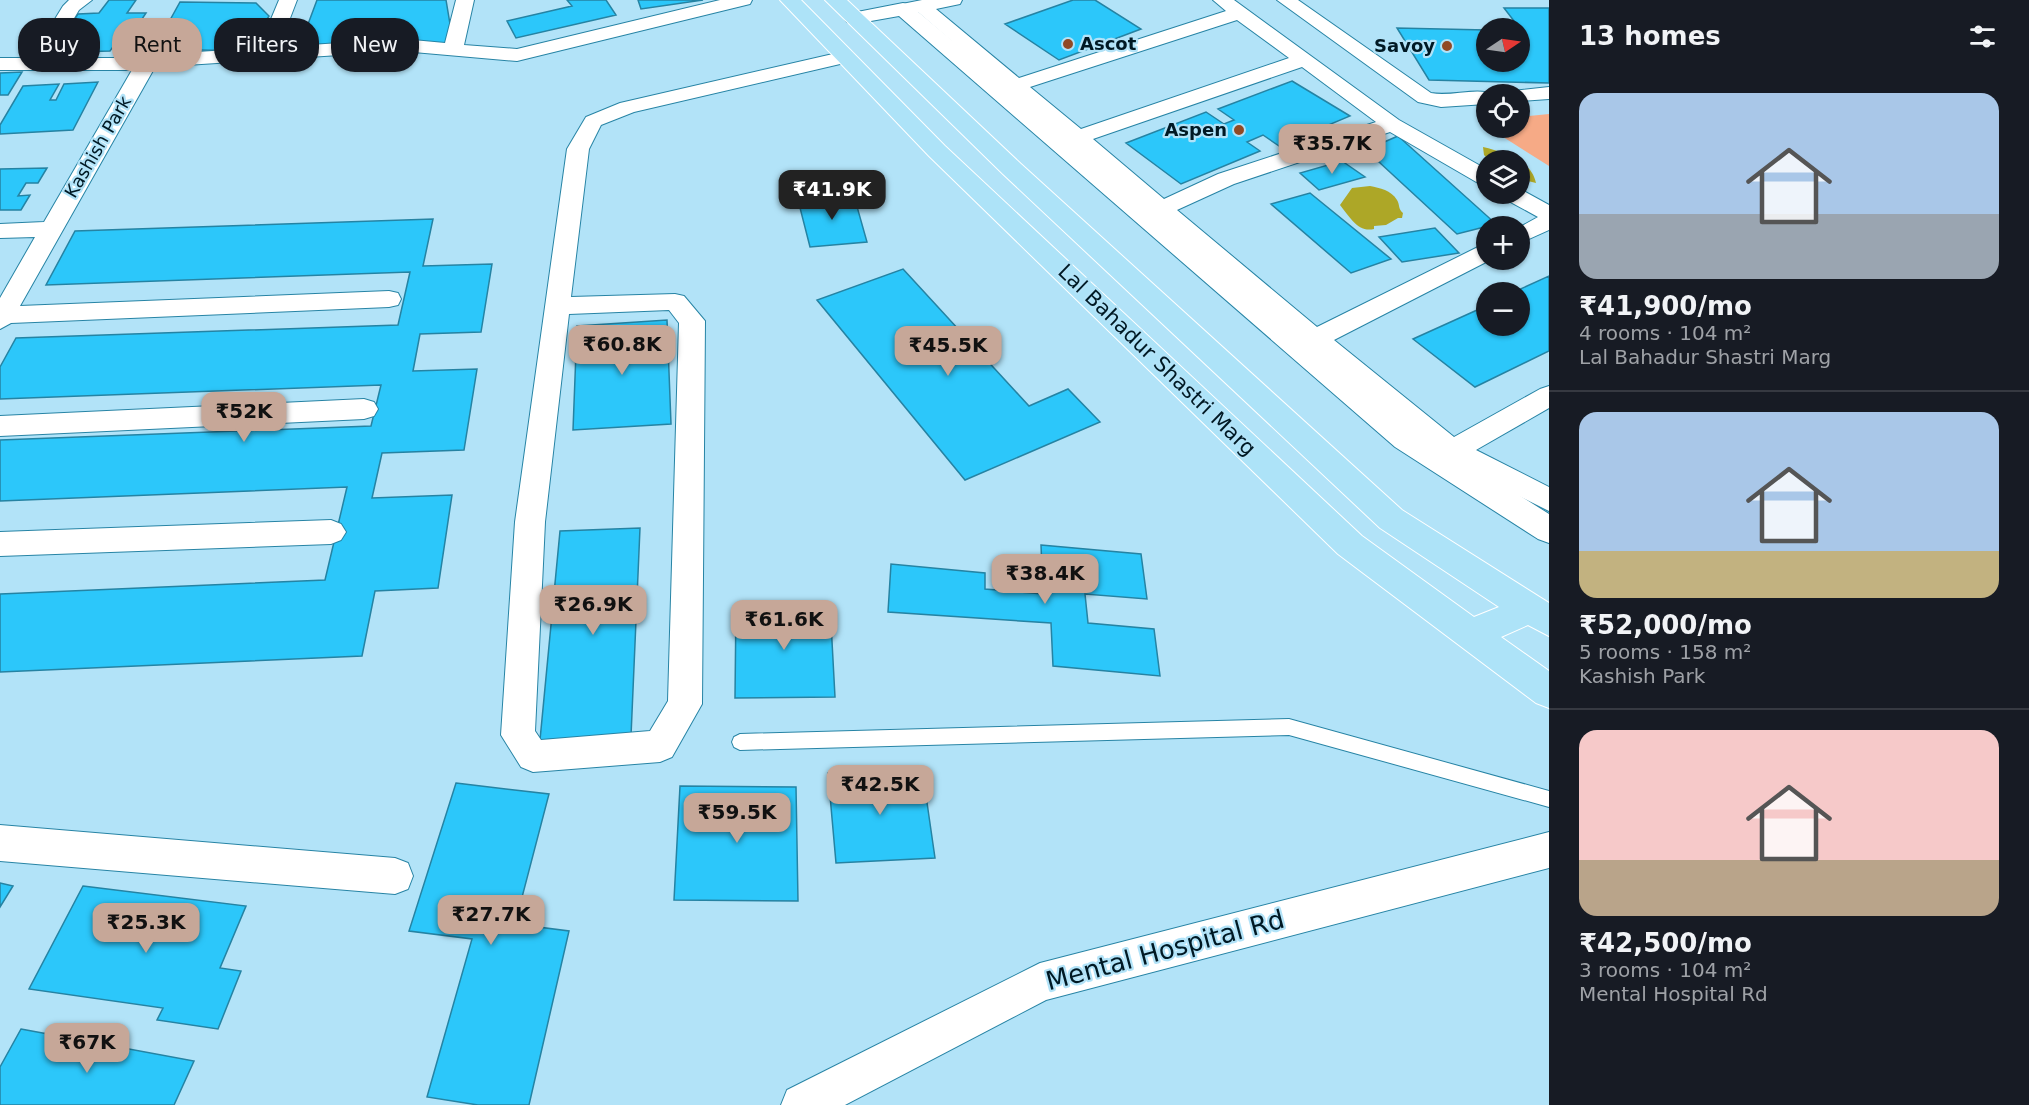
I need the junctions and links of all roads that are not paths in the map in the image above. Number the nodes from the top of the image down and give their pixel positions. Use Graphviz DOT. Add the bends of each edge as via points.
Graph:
graph roads {
  1 [pos="83,0"];
  2 [pos="288,0"];
  3 [pos="465,0"];
  4 [pos="743,0"];
  5 [pos="790,0"];
  6 [pos="953,0"];
  7 [pos="1222,0"];
  8 [pos="1286,0"];
  9 [pos="912,7"];
  10 [pos="845,9"];
  11 [pos="1240,13"];
  12 [pos="65,18"];
  13 [pos="281,18"];
  14 [pos="454,48"];
  15 [pos="319,50"];
  16 [pos="846,57"];
  17 [pos="1304,60"];
  18 [pos="0,64"];
  19 [pos="18,64"];
  20 [pos="140,72"];
  21 [pos="1017,85"];
  22 [pos="1549,93"];
  23 [pos="1530,94"];
  24 [pos="1476,99"];
  25 [pos="1392,124"];
  26 [pos="1079,137"];
  27 [pos="1476,172"];
  28 [pos="1530,203"];
  29 [pos="1163,208"];
  30 [pos="1549,214"];
  31 [pos="1549,221"];
  32 [pos="51,230"];
  33 [pos="0,231"];
  34 [pos="1530,231"];
  35 [pos="1476,257"];
  36 [pos="389,299"];
  37 [pos="557,306"];
  38 [pos="1,318"];
  39 [pos="1317,338"];
  40 [pos="1549,396"];
  41 [pos="364,409"];
  42 [pos="0,426"];
  43 [pos="1452,451"];
  44 [pos="1549,500"];
  45 [pos="1549,530"];
  46 [pos="331,532"];
  47 [pos="0,544"];
  48 [pos="1540,615"];
  49 [pos="1471,634"];
  50 [pos="1549,692"];
  51 [pos="740,742"];
  52 [pos="1549,799"];
  53 [pos="0,843"];
  54 [pos="1549,850"];
  55 [pos="395,876"];
  56 [pos="802,1105"];
  1 -- 12 [label="street" via="72,6"];
  2 -- 13 [label="street"];
  3 -- 14 [label="street"];
  4 -- 14 [label="street" via="517,54"];
  5 -- 16 [label="main road, Lal Bahadur Shastri Marg"];
  6 -- 9 [label="street"];
  7 -- 11 [label="street"];
  8 -- 24 [label="street" via="1425,98"];
  9 -- 10 [label="street"];
  9 -- 21 [label="street"];
  9 -- 45 [label="street" via="1406,439"];
  10 -- 48 [label="main road, Lal Bahadur Shastri Marg" via="1012,170 1391,519"];
  11 -- 17 [label="street"];
  11 -- 21 [label="street"];
  14 -- 15 [label="street" via="402,45"];
  16 -- 37 [label="street" via="627,107 593,121 578,149"];
  16 -- 49 [label="main road, Lal Bahadur Shastri Marg" via="938,151 1350,544"];
  17 -- 25 [label="street"];
  17 -- 26 [label="street"];
  18 -- 19 [label="street"];
  20 -- 32 [label="street, Kashish Park"];
  21 -- 26 [label="street"];
  22 -- 23 [label="street"];
  25 -- 27 [label="street"];
  25 -- 29 [label="street" via="1227,179"];
  26 -- 29 [label="street"];
  28 -- 30 [label="street"];
  29 -- 39 [label="street"];
  31 -- 34 [label="street"];
  32 -- 33 [label="street"];
  32 -- 38 [label="street, Kashish Park"];
  35 -- 39 [label="street"];
  36 -- 38 [label="street"];
  37 -- 37 [label="street" via="530,522 518,735 532,756 660,746 685,704 692,321 675,302"];
  39 -- 43 [label="street"];
  40 -- 43 [label="street"];
  41 -- 42 [label="street"];
  43 -- 44 [label="street"];
  46 -- 47 [label="street"];
  48 -- 49 [label="main road"];
  49 -- 50 [label="main road, Lal Bahadur Shastri Marg"];
  51 -- 52 [label="lane" via="1289,727"];
  53 -- 55 [label="street"];
  54 -- 56 [label="street, Mental Hospital Rd" via="1040,982"];
}
